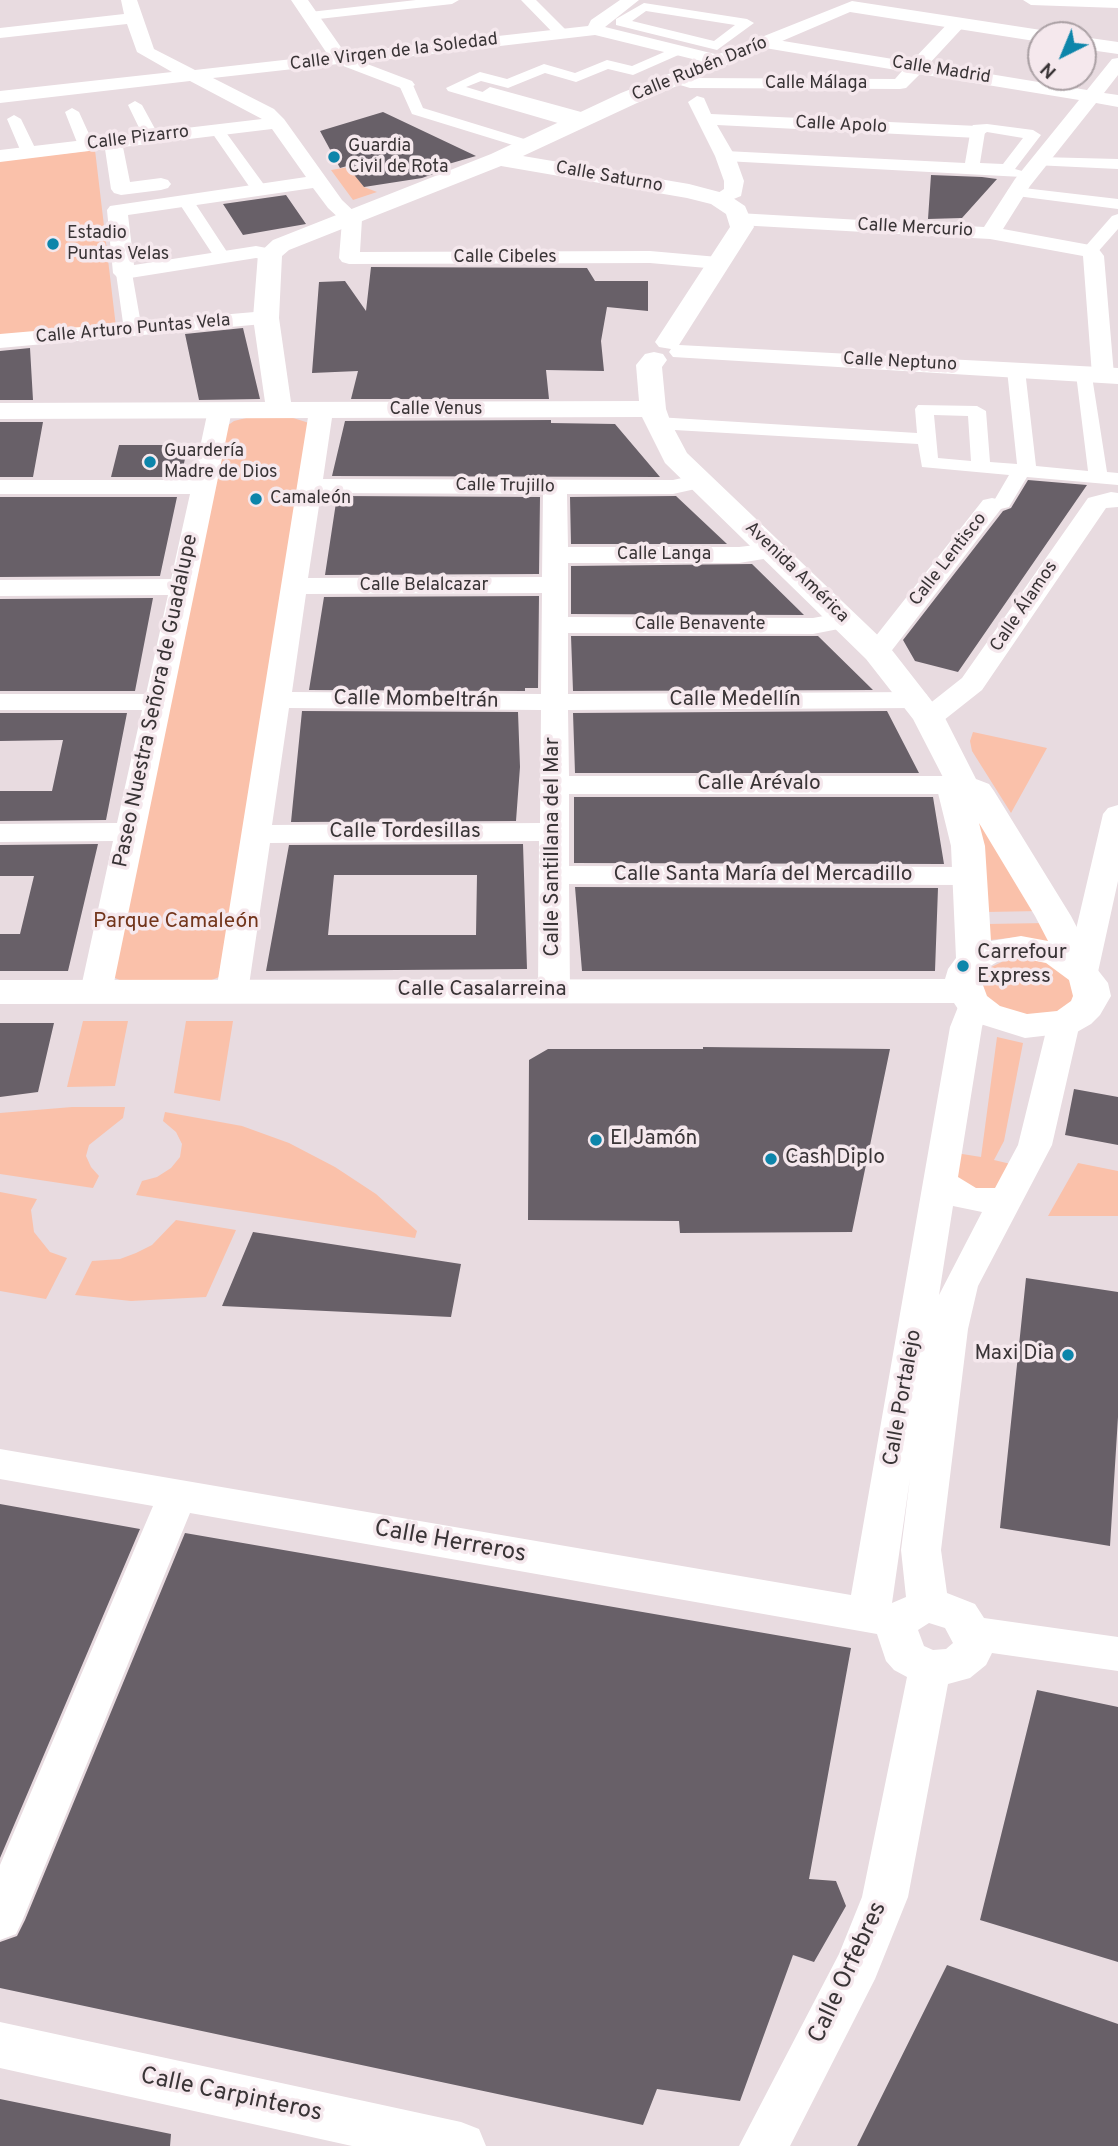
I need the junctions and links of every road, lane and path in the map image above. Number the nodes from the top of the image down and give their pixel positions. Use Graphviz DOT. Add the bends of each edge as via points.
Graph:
graph roads {
  1 [pos="129,0"];
  2 [pos="299,0"];
  3 [pos="452,0"];
  4 [pos="528,0"];
  5 [pos="631,0"];
  6 [pos="1031,0"];
  7 [pos="1045,0"];
  8 [pos="1118,3"];
  9 [pos="838,4"];
  10 [pos="310,16"];
  11 [pos="135,18"];
  12 [pos="958,23"];
  13 [pos="595,30"];
  14 [pos="1011,31"];
  15 [pos="0,33"];
  16 [pos="562,34"];
  17 [pos="1027,34"];
  18 [pos="765,43"];
  19 [pos="1097,45"];
  20 [pos="1118,48"];
  21 [pos="678,50"];
  22 [pos="719,53"];
  23 [pos="340,59"];
  24 [pos="1118,63"];
  25 [pos="916,67"];
  26 [pos="194,76"];
  27 [pos="683,81"];
  28 [pos="131,83"];
  29 [pos="406,85"];
  30 [pos="490,93"];
  31 [pos="1092,96"];
  32 [pos="0,97"];
  33 [pos="1118,101"];
  34 [pos="128,106"];
  35 [pos="97,109"];
  36 [pos="72,112"];
  37 [pos="704,119"];
  38 [pos="7,120"];
  39 [pos="580,121"];
  40 [pos="277,123"];
  41 [pos="218,130"];
  42 [pos="978,132"];
  43 [pos="152,138"];
  44 [pos="113,142"];
  45 [pos="86,145"];
  46 [pos="529,145"];
  47 [pos="29,152"];
  48 [pos="0,156"];
  49 [pos="725,156"];
  50 [pos="499,159"];
  51 [pos="1039,162"];
  52 [pos="1118,164"];
  53 [pos="318,181"];
  54 [pos="1016,183"];
  55 [pos="161,184"];
  56 [pos="259,189"];
  57 [pos="719,199"];
  58 [pos="185,200"];
  59 [pos="1118,204"];
  60 [pos="352,219"];
  61 [pos="738,219"];
  62 [pos="1118,219"];
  63 [pos="990,233"];
  64 [pos="1090,251"];
  65 [pos="270,254"];
  66 [pos="223,258"];
  67 [pos="709,262"];
  68 [pos="124,273"];
  69 [pos="266,318"];
  70 [pos="134,330"];
  71 [pos="0,341"];
  72 [pos="663,349"];
  73 [pos="1016,370"];
  74 [pos="1102,375"];
  75 [pos="220,410"];
  76 [pos="279,410"];
  77 [pos="0,411"];
  78 [pos="321,411"];
  79 [pos="655,416"];
  80 [pos="927,439"];
  81 [pos="929,463"];
  82 [pos="981,468"];
  83 [pos="1024,471"];
  84 [pos="1098,477"];
  85 [pos="1118,479"];
  86 [pos="700,481"];
  87 [pos="310,486"];
  88 [pos="0,487"];
  89 [pos="203,487"];
  90 [pos="555,489"];
  91 [pos="1118,500"];
  92 [pos="992,505"];
  93 [pos="773,551"];
  94 [pos="554,555"];
  95 [pos="555,585"];
  96 [pos="294,586"];
  97 [pos="182,587"];
  98 [pos="0,588"];
  99 [pos="845,620"];
  100 [pos="555,625"];
  101 [pos="877,652"];
  102 [pos="277,699"];
  103 [pos="0,702"];
  104 [pos="157,702"];
  105 [pos="554,702"];
  106 [pos="923,709"];
  107 [pos="554,785"];
  108 [pos="963,785"];
  109 [pos="1118,814"];
  110 [pos="130,832"];
  111 [pos="554,832"];
  112 [pos="0,833"];
  113 [pos="257,834"];
  114 [pos="1112,863"];
  115 [pos="554,875"];
  116 [pos="971,876"];
  117 [pos="1091,982"];
  118 [pos="971,985"];
  119 [pos="554,991"];
  120 [pos="0,992"];
  121 [pos="96,992"];
  122 [pos="232,992"];
  123 [pos="1064,1023"];
  124 [pos="940,1181"];
  125 [pos="1005,1200"];
  126 [pos="0,1464"];
  127 [pos="177,1496"];
  128 [pos="899,1614"];
  129 [pos="972,1633"];
  130 [pos="1118,1654"];
  131 [pos="930,1668"];
  132 [pos="0,1919"];
  133 [pos="0,2045"];
  134 [pos="461,2146"];
  135 [pos="764,2146"];
  1 -- 11 [label="street"];
  2 -- 10 [label="street"];
  3 -- 10 [label="street"];
  4 -- 16 [label="street"];
  5 -- 13 [label="street"];
  6 -- 7 [label="street"];
  7 -- 8 [label="street"];
  7 -- 14 [label="street"];
  9 -- 12 [label="street"];
  9 -- 18 [label="street, Calle Rubén Darío"];
  10 -- 23 [label="street"];
  11 -- 15 [label="street"];
  11 -- 26 [label="street" via="143,48"];
  12 -- 14 [label="street"];
  12 -- 25 [label="street, Calle Málaga"];
  13 -- 16 [label="street, Calle Virgen de la Soledad"];
  13 -- 21 [label="street, Calle Virgen de la Soledad"];
  14 -- 17 [label="street"];
  16 -- 23 [label="street, Calle Virgen de la Soledad"];
  18 -- 22 [label="street, Calle Rubén Darío"];
  18 -- 25 [label="street, Calle Madrid"];
  19 -- 20 [label="street"];
  21 -- 22 [label="street, Calle Virgen de la Soledad"];
  21 -- 39 [label="street, Calle Rubén Darío" via="633,71 607,64 576,78 544,68 508,84 480,76 453,88"];
  22 -- 22 [label="street" via="747,23 644,6 621,22"];
  22 -- 27 [label="street, Calle Rubén Darío"];
  23 -- 26 [label="street, Calle Virgen de la Soledad"];
  23 -- 29 [label="street"];
  24 -- 31 [label="street"];
  25 -- 27 [label="street, Calle Málaga" via="900,84"];
  25 -- 31 [label="street, Calle Madrid"];
  26 -- 28 [label="street, Calle Virgen de la Soledad"];
  26 -- 40 [label="street" via="267,113"];
  27 -- 37 [label="street"];
  27 -- 39 [label="street, Calle Rubén Darío"];
  28 -- 32 [label="street, Calle Virgen de la Soledad"];
  28 -- 34 [label="street" via="143,101"];
  29 -- 46 [label="street" via="417,111"];
  30 -- 39 [label="street"];
  31 -- 33 [label="street, Calle Madrid"];
  31 -- 51 [label="street"];
  34 -- 43 [label="street"];
  35 -- 36 [label="street"];
  36 -- 38 [label="street"];
  36 -- 45 [label="street"];
  37 -- 42 [label="street, Calle Apolo"];
  37 -- 49 [label="street"];
  38 -- 47 [label="street"];
  39 -- 46 [label="street, Calle Rubén Darío"];
  40 -- 41 [label="street, Calle Pizarro"];
  40 -- 53 [label="street"];
  41 -- 43 [label="street, Calle Pizarro"];
  41 -- 56 [label="street"];
  43 -- 44 [label="street, Calle Pizarro"];
  44 -- 45 [label="street, Calle Pizarro"];
  44 -- 55 [label="street" via="121,189"];
  45 -- 47 [label="street, Calle Pizarro"];
  46 -- 50 [label="street, Calle Rubén Darío"];
  47 -- 48 [label="street, Calle Pizarro"];
  49 -- 54 [label="street" via="969,168"];
  49 -- 57 [label="street" via="734,192"];
  50 -- 57 [label="street, Calle Saturno"];
  50 -- 60 [label="street, Calle Rubén Darío"];
  51 -- 52 [label="street"];
  51 -- 54 [label="street"];
  53 -- 56 [label="street"];
  53 -- 60 [label="street"];
  54 -- 59 [label="street"];
  54 -- 63 [label="street"];
  56 -- 58 [label="street"];
  57 -- 61 [label="street" via="737,211"];
  58 -- 66 [label="street"];
  58 -- 68 [label="street" via="117,210"];
  60 -- 65 [label="street, Calle Rubén Darío" via="281,245"];
  60 -- 67 [label="street, Calle Cibeles" via="349,258 650,257"];
  61 -- 63 [label="street, Calle Mercurio"];
  61 -- 67 [label="street, Avenida América" via="742,227"];
  62 -- 64 [label="street"];
  63 -- 64 [label="street, Calle Mercurio"];
  64 -- 74 [label="street"];
  65 -- 66 [label="street"];
  65 -- 69 [label="street"];
  66 -- 68 [label="street"];
  67 -- 72 [label="street, Avenida América"];
  68 -- 70 [label="street"];
  69 -- 70 [label="street, Calle Arturo Puntas Vela"];
  69 -- 76 [label="street"];
  70 -- 71 [label="street, Calle Arturo Puntas Vela"];
  72 -- 73 [label="street, Calle Neptuno"];
  72 -- 79 [label="street, Avenida América" via="649,365"];
  73 -- 74 [label="street, Calle Neptuno"];
  73 -- 83 [label="street"];
  74 -- 84 [label="street"];
  75 -- 76 [label="street, Calle Venus"];
  75 -- 77 [label="street, Calle Venus"];
  75 -- 89 [label="street, Paseo Nuestra Señora de Guadalupe"];
  76 -- 78 [label="street, Calle Venus"];
  78 -- 79 [label="street, Calle Venus"];
  78 -- 87 [label="street"];
  79 -- 80 [label="street"];
  79 -- 86 [label="street, Avenida América" via="675,457"];
  80 -- 81 [label="street"];
  80 -- 82 [label="street" via="924,409 976,411"];
  81 -- 82 [label="street"];
  82 -- 83 [label="street"];
  83 -- 84 [label="street"];
  83 -- 92 [label="street, Calle Lentisco" via="1002,503"];
  84 -- 85 [label="street"];
  86 -- 90 [label="street, Calle Trujillo" via="673,487"];
  86 -- 93 [label="street, Avenida América"];
  87 -- 90 [label="street, Calle Trujillo"];
  87 -- 96 [label="street"];
  88 -- 89 [label="street"];
  89 -- 97 [label="street, Paseo Nuestra Señora de Guadalupe"];
  90 -- 94 [label="street, Calle Santillana del Mar"];
  91 -- 106 [label="street, Calle Álamos" via="1097,503 972,684"];
  92 -- 101 [label="street, Calle Lentisco"];
  93 -- 94 [label="street, Calle Langa" via="747,555"];
  93 -- 99 [label="street, Avenida América"];
  94 -- 95 [label="street, Calle Santillana del Mar"];
  95 -- 96 [label="street, Calle Belalcazar"];
  95 -- 100 [label="street, Calle Santillana del Mar"];
  96 -- 102 [label="street"];
  97 -- 98 [label="street"];
  97 -- 104 [label="street, Paseo Nuestra Señora de Guadalupe"];
  99 -- 100 [label="street, Calle Benavente" via="813,626"];
  99 -- 101 [label="street, Avenida América"];
  100 -- 105 [label="street, Calle Santillana del Mar"];
  101 -- 106 [label="street, Avenida América"];
  102 -- 105 [label="street, Calle Mombeltrán"];
  102 -- 113 [label="street"];
  103 -- 104 [label="street"];
  104 -- 110 [label="street, Paseo Nuestra Señora de Guadalupe"];
  105 -- 106 [label="street, Calle Medellín"];
  105 -- 107 [label="street, Calle Santillana del Mar"];
  106 -- 108 [label="street, Avenida América"];
  107 -- 108 [label="street, Calle Arévalo"];
  107 -- 111 [label="street, Calle Santillana del Mar"];
  108 -- 116 [label="street" via="955,793"];
  108 -- 117 [label="street, Avenida América" via="976,791 984,802"];
  109 -- 114 [label="street"];
  110 -- 112 [label="street"];
  110 -- 121 [label="street, Paseo Nuestra Señora de Guadalupe"];
  111 -- 113 [label="street, Calle Tordesillas"];
  111 -- 115 [label="street, Calle Santillana del Mar"];
  113 -- 122 [label="street"];
  114 -- 117 [label="street"];
  115 -- 116 [label="street, Calle Santa María del Mercadillo"];
  115 -- 119 [label="street, Calle Santillana del Mar"];
  116 -- 118 [label="street"];
  117 -- 118 [label="street" via="1057,954 1021,947 1003,948"];
  117 -- 123 [label="street" via="1087,1007"];
  118 -- 119 [label="street, Calle Casalarreina"];
  118 -- 123 [label="street" via="996,1018 1025,1026"];
  118 -- 124 [label="street, Calle Portalejo"];
  119 -- 122 [label="street, Calle Casalarreina"];
  120 -- 121 [label="street, Calle Casalarreina"];
  121 -- 122 [label="street, Calle Casalarreina"];
  123 -- 125 [label="street, Calle Portalejo" via="1035,1145"];
  124 -- 125 [label="street" via="972,1200"];
  124 -- 128 [label="street, Calle Portalejo"];
  125 -- 128 [label="street, Calle Portalejo" via="960,1286 949,1329 922,1550"];
  126 -- 127 [label="street, Calle Herreros"];
  127 -- 128 [label="street, Calle Herreros" via="776,1600"];
  127 -- 132 [label="street"];
  128 -- 129 [label="street" via="939,1606 960,1615"];
  128 -- 131 [label="street" via="901,1649"];
  129 -- 130 [label="street"];
  129 -- 131 [label="street" via="971,1653 964,1660 955,1667"];
  131 -- 135 [label="street, Calle Orfebres" via="885,1897 858,1964"];
  133 -- 134 [label="street, Calle Carpinteros"];
}
